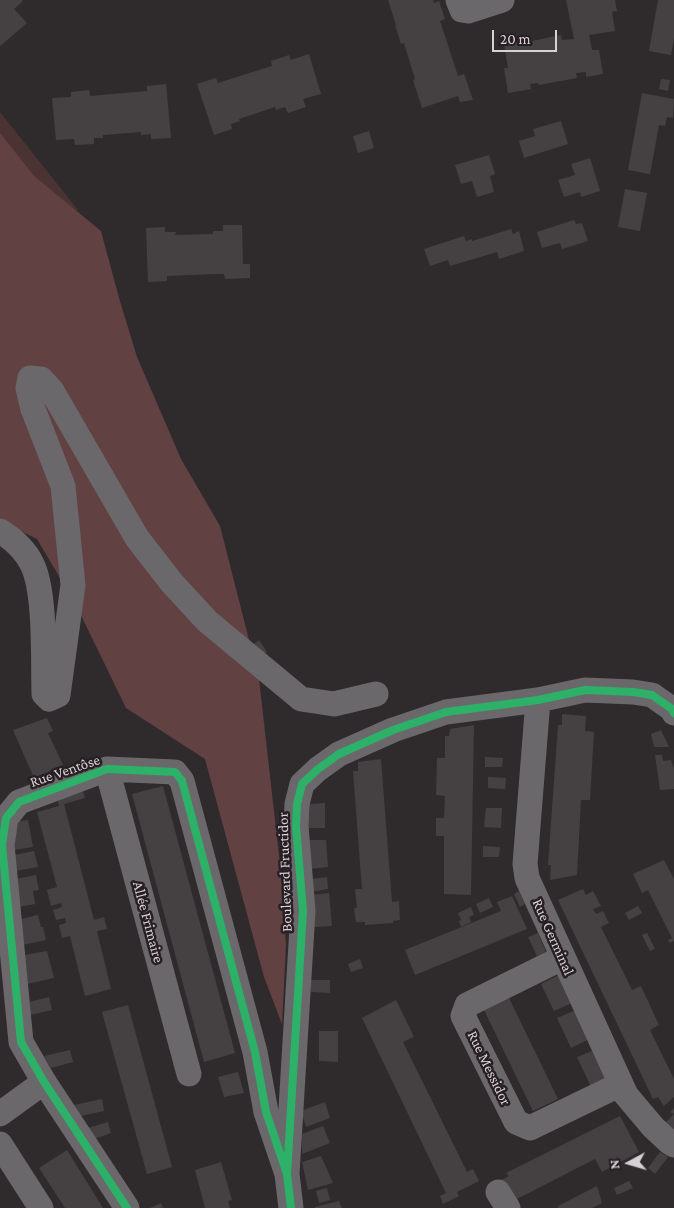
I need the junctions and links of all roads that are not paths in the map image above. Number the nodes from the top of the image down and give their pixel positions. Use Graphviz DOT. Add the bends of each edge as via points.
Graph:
graph roads {
  1 [pos="458,0"];
  2 [pos="502,0"];
  3 [pos="0,531"];
  4 [pos="376,694"];
  5 [pos="538,700"];
  6 [pos="674,713"];
  7 [pos="107,769"];
  8 [pos="562,958"];
  9 [pos="189,1074"];
  10 [pos="44,1082"];
  11 [pos="621,1084"];
  12 [pos="0,1114"];
  13 [pos="0,1144"];
  14 [pos="674,1144"];
  15 [pos="287,1174"];
  16 [pos="41,1208"];
  17 [pos="127,1208"];
  18 [pos="291,1208"];
  1 -- 2 [label="street" via="462,10"];
  3 -- 4 [label="street" via="14,540 32,564 39,588 44,694 49,699 58,695 73,585 63,486 28,388 30,378 41,379 52,391 137,538 207,621 301,699 334,704"];
  5 -- 6 [label="street, Boulevard Fructidor" via="585,690 633,692 652,695"];
  5 -- 8 [label="street, Rue Germinal" via="525,864 527,878"];
  5 -- 15 [label="street, Boulevard Fructidor" via="446,712 402,727 339,754 302,784 296,826 303,911"];
  7 -- 9 [label="street, Allée Frimaire"];
  7 -- 10 [label="street, Rue Ventôse" via="19,802 6,818 2,845 21,1042"];
  7 -- 15 [label="street, Rue Ventôse" via="175,772 182,781 255,1052 266,1112"];
  8 -- 11 [label="street, Rue Germinal"];
  8 -- 11 [label="street, Rue Messidor" via="467,1005 463,1016 516,1122 530,1128"];
  10 -- 12 [label="street"];
  10 -- 17 [label="street, Rue Ventôse"];
  11 -- 14 [label="street, Rue Germinal" via="626,1096 653,1127"];
  13 -- 16 [label="street"];
  15 -- 18 [label="street, Boulevard Fructidor"];
}
